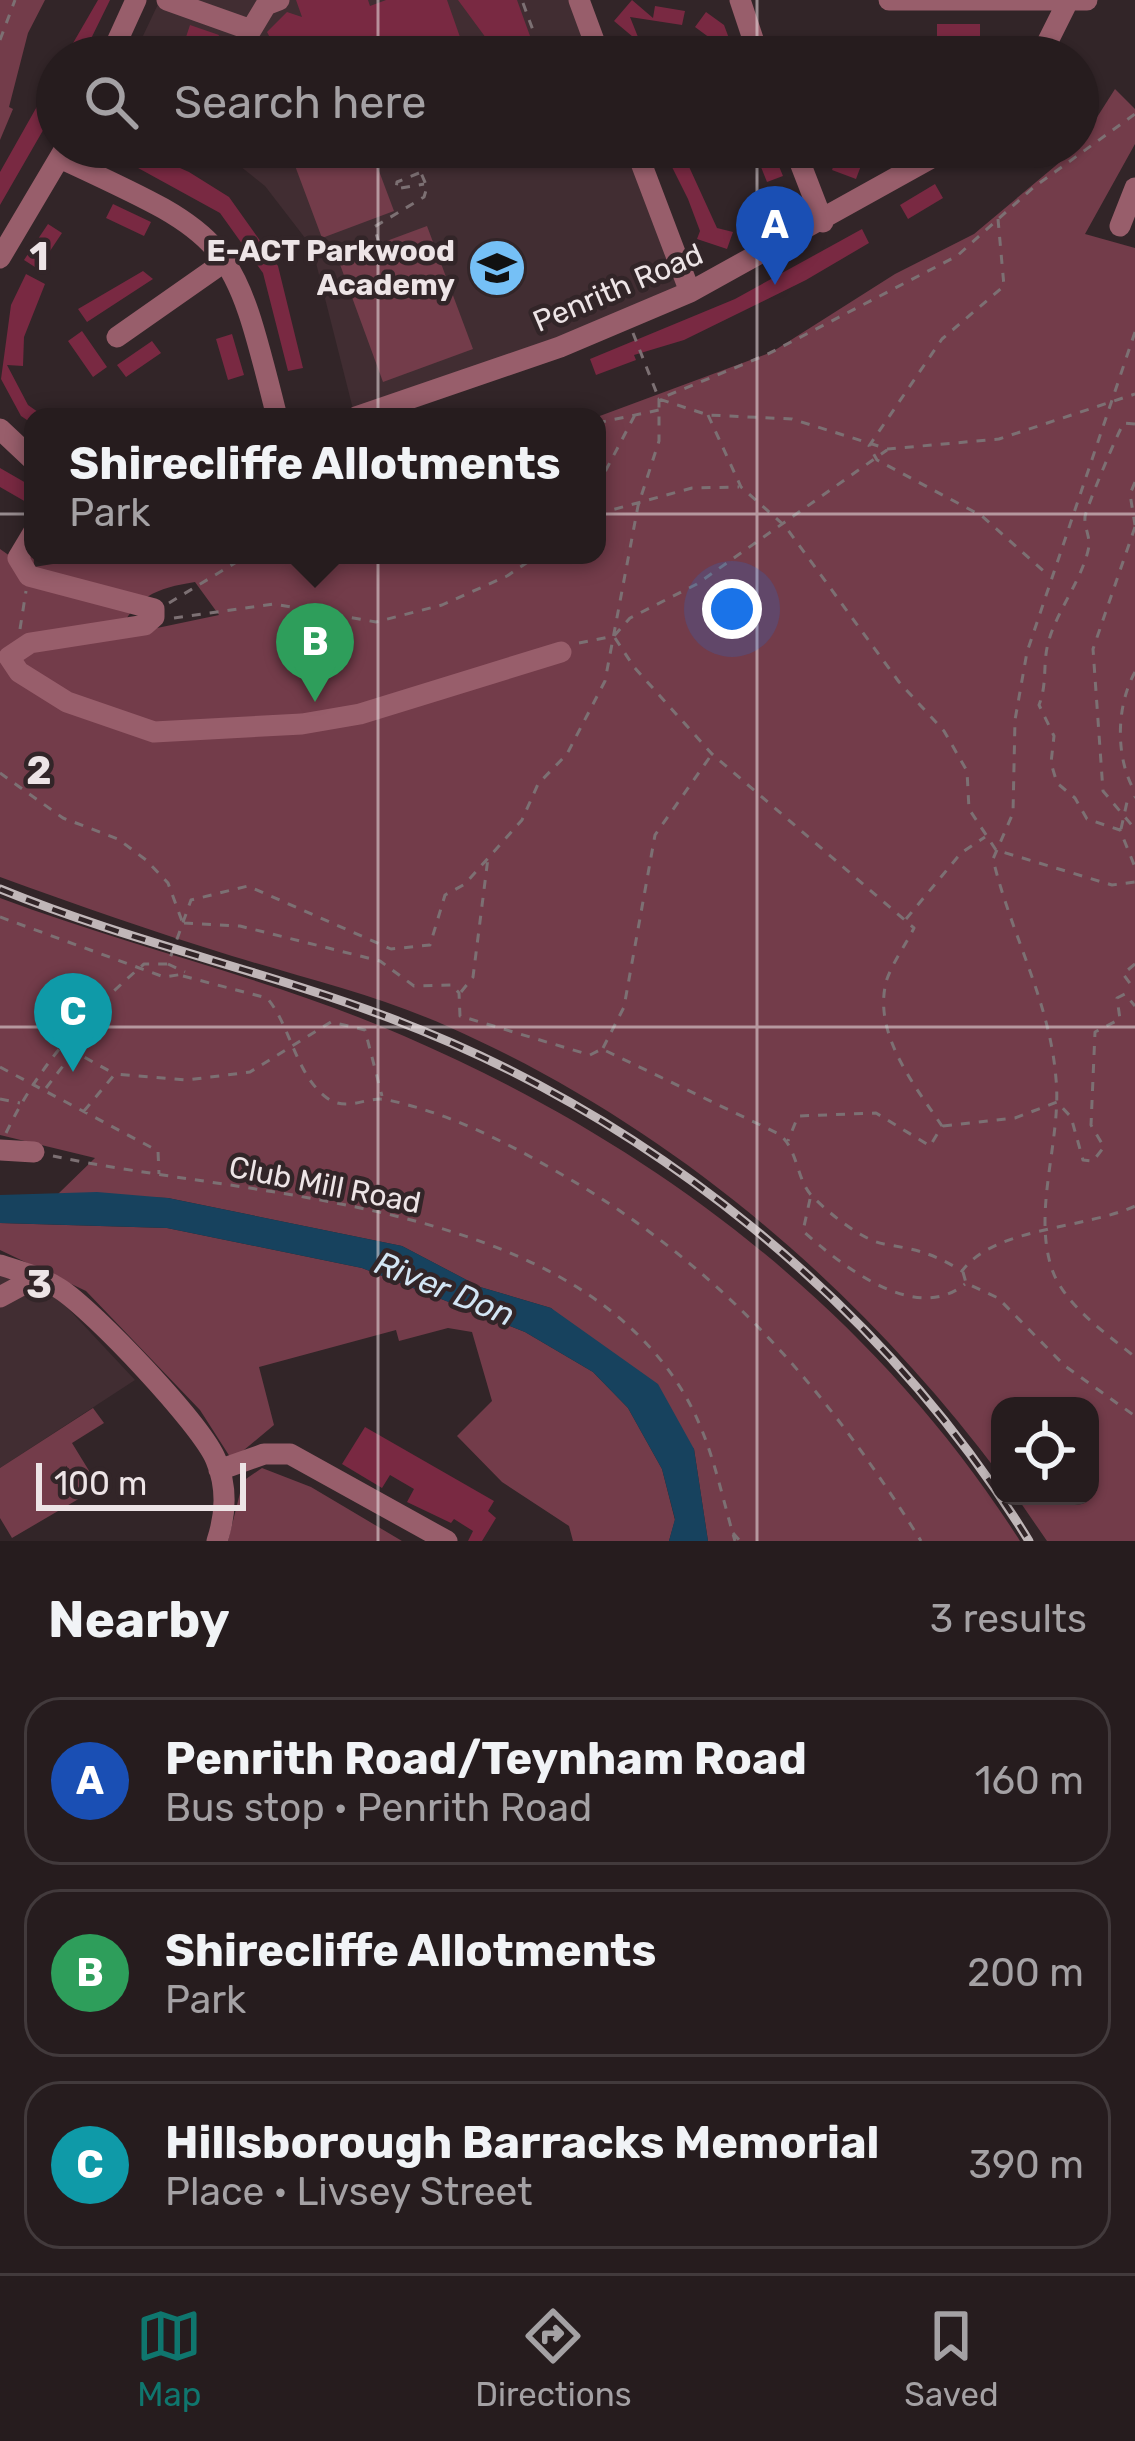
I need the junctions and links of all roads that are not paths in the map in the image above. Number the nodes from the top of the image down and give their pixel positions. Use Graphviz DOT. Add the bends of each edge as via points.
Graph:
graph roads {
  1 [pos="136,0"];
  2 [pos="167,0"];
  3 [pos="279,0"];
  4 [pos="578,0"];
  5 [pos="740,0"];
  6 [pos="889,0"];
  7 [pos="1087,0"];
  8 [pos="1068,1"];
  9 [pos="120,36"];
  10 [pos="249,36"];
  11 [pos="261,36"];
  12 [pos="592,36"];
  13 [pos="752,36"];
  14 [pos="1050,36"];
  15 [pos="54,168"];
  16 [pos="91,168"];
  17 [pos="643,168"];
  18 [pos="802,168"];
  19 [pos="915,168"];
  20 [pos="1135,188"];
  21 [pos="823,222"];
  22 [pos="1120,226"];
  23 [pos="0,258"];
  24 [pos="227,260"];
  25 [pos="690,292"];
  26 [pos="117,337"];
  27 [pos="276,408"];
  28 [pos="381,408"];
  29 [pos="0,429"];
  30 [pos="24,452"];
  31 [pos="24,548"];
  32 [pos="561,652"];
  33 [pos="0,1148"];
  34 [pos="34,1152"];
  35 [pos="0,1265"];
  36 [pos="37,1277"];
  37 [pos="0,1297"];
  38 [pos="219,1470"];
  39 [pos="217,1541"];
  40 [pos="447,1541"];
  1 -- 9 [label="street"];
  2 -- 10 [label="street"];
  3 -- 11 [label="street" via="266,5"];
  4 -- 12 [label="street"];
  5 -- 13 [label="street"];
  6 -- 8 [label="street"];
  7 -- 8 [label="street"];
  8 -- 14 [label="street"];
  15 -- 23 [label="street"];
  16 -- 24 [label="street" via="187,220"];
  17 -- 25 [label="street"];
  18 -- 21 [label="street"];
  19 -- 21 [label="street, Penrith Road"];
  20 -- 22 [label="street"];
  21 -- 25 [label="street, Penrith Road"];
  24 -- 26 [label="street"];
  24 -- 27 [label="street" via="248,298"];
  25 -- 28 [label="street, Penrith Road"];
  29 -- 30 [label="street"];
  31 -- 32 [label="street" via="18,558 29,576 150,617 17,648 9,657 19,672 67,702 154,732 360,714"];
  33 -- 34 [label="street"];
  35 -- 36 [label="street"];
  36 -- 37 [label="street"];
  36 -- 38 [label="street" via="73,1298 168,1398 204,1438"];
  38 -- 39 [label="street" via="225,1503"];
  38 -- 40 [label="street" via="290,1454"];
}
